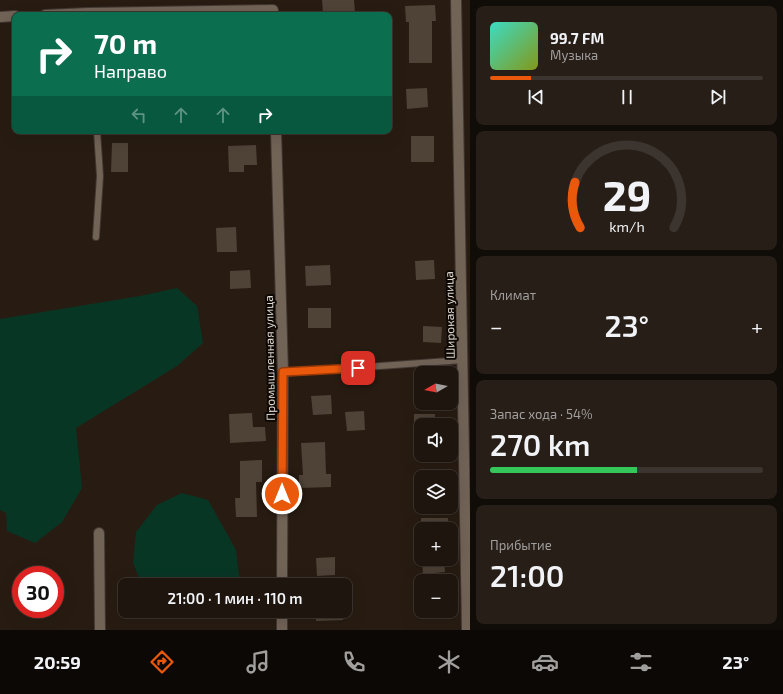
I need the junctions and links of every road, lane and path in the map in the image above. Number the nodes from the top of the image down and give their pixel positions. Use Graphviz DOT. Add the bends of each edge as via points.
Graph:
graph roads {
  1 [pos="456,0"];
  2 [pos="273,8"];
  3 [pos="150,12"];
  4 [pos="12,16"];
  5 [pos="0,17"];
  6 [pos="97,134"];
  7 [pos="276,134"];
  8 [pos="96,237"];
  9 [pos="463,360"];
  10 [pos="283,372"];
  11 [pos="99,533"];
  12 [pos="282,578"];
  13 [pos="282,618"];
  14 [pos="100,630"];
  15 [pos="282,630"];
  16 [pos="467,630"];
  1 -- 9 [label="street, Широкая улица"];
  2 -- 3 [label="street"];
  4 -- 5 [label="street"];
  6 -- 8 [label="lane" via="100,176"];
  7 -- 10 [label="street, Промышленная улица"];
  9 -- 10 [label="lane"];
  9 -- 16 [label="street, Широкая улица"];
  10 -- 12 [label="street, Промышленная улица"];
  11 -- 14 [label="street"];
  13 -- 15 [label="street"];
}
